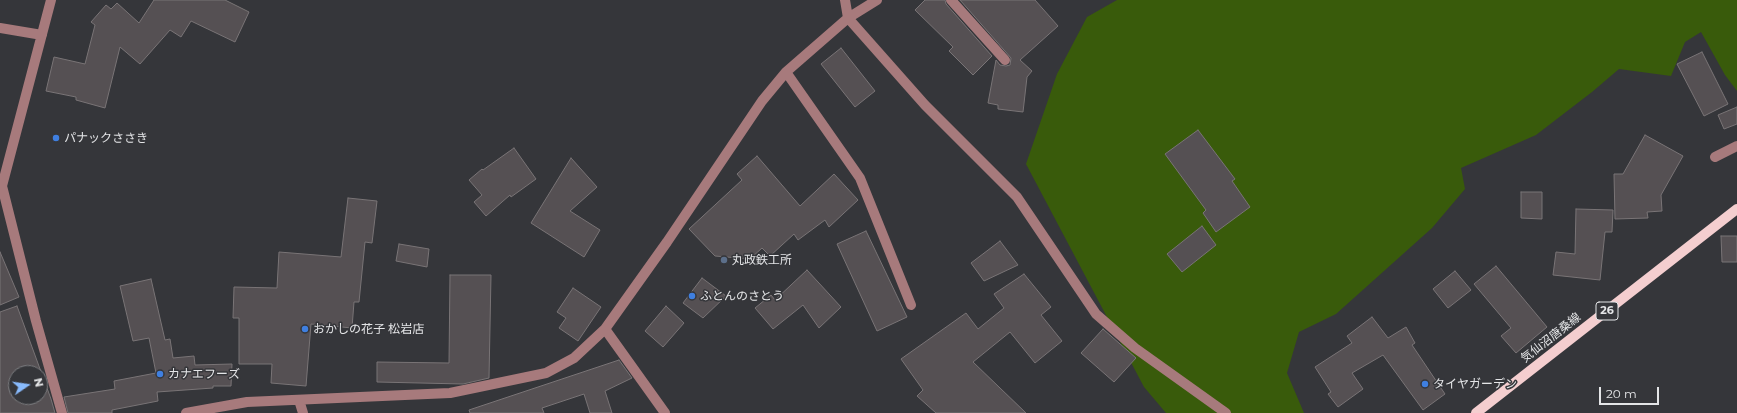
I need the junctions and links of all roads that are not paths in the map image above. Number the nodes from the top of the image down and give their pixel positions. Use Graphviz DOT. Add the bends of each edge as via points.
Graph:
graph roads {
  1 [pos="51,0"];
  2 [pos="845,0"];
  3 [pos="877,0"];
  4 [pos="951,0"];
  5 [pos="848,18"];
  6 [pos="0,28"];
  7 [pos="42,35"];
  8 [pos="1005,60"];
  9 [pos="786,72"];
  10 [pos="1737,146"];
  11 [pos="1715,157"];
  12 [pos="1,186"];
  13 [pos="1737,209"];
  14 [pos="911,306"];
  15 [pos="605,329"];
  16 [pos="299,400"];
  17 [pos="62,413"];
  18 [pos="186,413"];
  19 [pos="303,413"];
  20 [pos="665,413"];
  21 [pos="1226,413"];
  22 [pos="1476,413"];
  1 -- 7 [label="street"];
  2 -- 5 [label="street"];
  3 -- 5 [label="street"];
  4 -- 8 [label="street"];
  5 -- 9 [label="street"];
  5 -- 21 [label="street" via="925,105 1017,197 1096,314 1135,348"];
  6 -- 7 [label="street"];
  7 -- 12 [label="street"];
  9 -- 14 [label="street" via="860,178"];
  9 -- 15 [label="street" via="762,101"];
  10 -- 11 [label="street"];
  12 -- 17 [label="street"];
  13 -- 22 [label="main road, 気仙沼唐桑線 / 26"];
  15 -- 16 [label="street" via="574,358 546,373 450,393"];
  15 -- 20 [label="street"];
  16 -- 18 [label="street" via="247,402"];
  16 -- 19 [label="street"];
}
